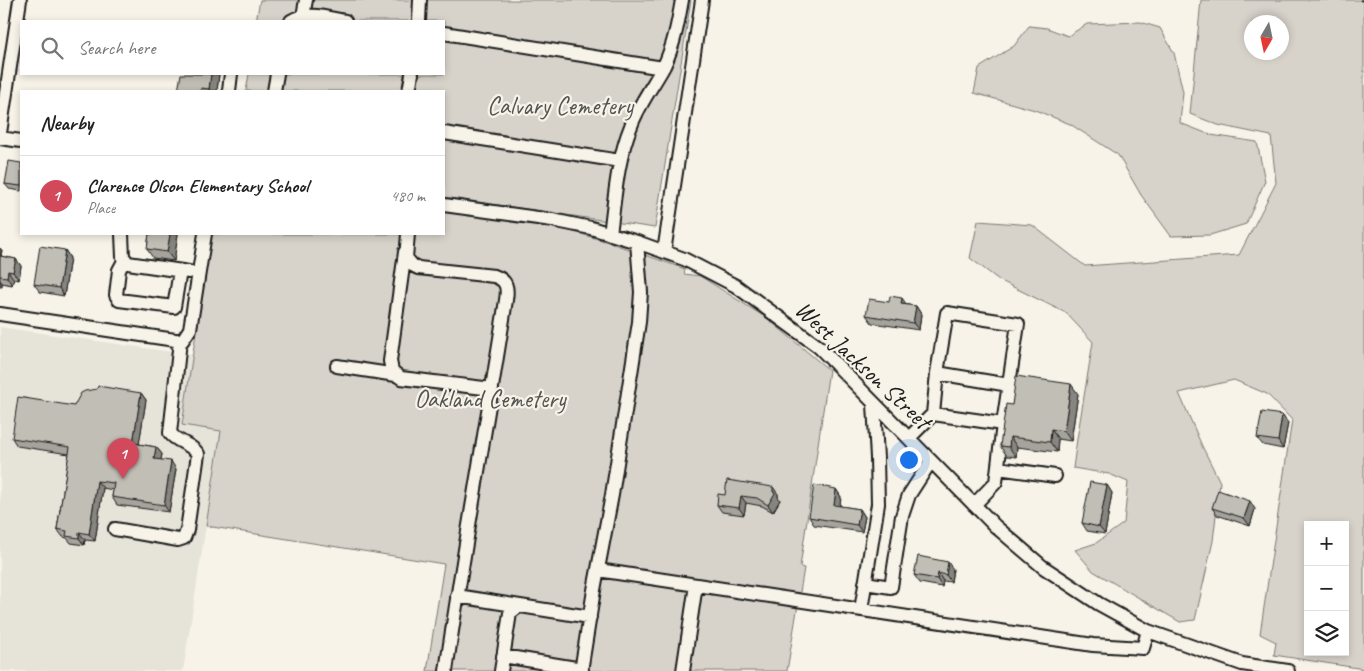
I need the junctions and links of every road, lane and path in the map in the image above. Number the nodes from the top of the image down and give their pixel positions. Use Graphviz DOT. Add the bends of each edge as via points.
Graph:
graph roads {
  1 [pos="20,0"];
  2 [pos="306,0"];
  3 [pos="420,0"];
  4 [pos="682,0"];
  5 [pos="702,0"];
  6 [pos="1360,0"];
  7 [pos="1364,1"];
  8 [pos="303,16"];
  9 [pos="293,20"];
  10 [pos="337,20"];
  11 [pos="419,20"];
  12 [pos="445,33"];
  13 [pos="663,68"];
  14 [pos="231,75"];
  15 [pos="277,75"];
  16 [pos="412,75"];
  17 [pos="229,90"];
  18 [pos="274,90"];
  19 [pos="409,90"];
  20 [pos="0,133"];
  21 [pos="445,133"];
  22 [pos="0,138"];
  23 [pos="20,141"];
  24 [pos="620,160"];
  25 [pos="445,205"];
  26 [pos="610,234"];
  27 [pos="122,235"];
  28 [pos="205,235"];
  29 [pos="408,235"];
  30 [pos="637,242"];
  31 [pos="405,252"];
  32 [pos="664,252"];
  33 [pos="125,259"];
  34 [pos="180,271"];
  35 [pos="199,273"];
  36 [pos="0,314"];
  37 [pos="176,341"];
  38 [pos="337,366"];
  39 [pos="937,373"];
  40 [pos="396,375"];
  41 [pos="1009,385"];
  42 [pos="492,389"];
  43 [pos="874,404"];
  44 [pos="933,414"];
  45 [pos="1003,424"];
  46 [pos="908,438"];
  47 [pos="931,461"];
  48 [pos="998,468"];
  49 [pos="1055,476"];
  50 [pos="974,505"];
  51 [pos="115,529"];
  52 [pos="598,570"];
  53 [pos="865,582"];
  54 [pos="696,585"];
  55 [pos="457,596"];
  56 [pos="518,606"];
  57 [pos="860,610"];
  58 [pos="590,617"];
  59 [pos="1148,630"];
  60 [pos="504,656"];
  61 [pos="1242,668"];
  62 [pos="582,670"];
  63 [pos="446,671"];
  64 [pos="501,671"];
  65 [pos="683,671"];
  66 [pos="1288,671"];
  1 -- 20 [label="street"];
  2 -- 8 [label="street"];
  3 -- 11 [label="street"];
  4 -- 13 [label="street" via="675,37"];
  5 -- 32 [label="street"];
  6 -- 7 [label="path"];
  8 -- 9 [label="street"];
  8 -- 10 [label="street"];
  12 -- 13 [label="street"];
  13 -- 24 [label="street" via="638,108"];
  14 -- 17 [label="street"];
  15 -- 18 [label="street"];
  16 -- 19 [label="street"];
  21 -- 24 [label="street"];
  22 -- 23 [label="street"];
  24 -- 26 [label="street"];
  25 -- 26 [label="street, West Jackson Street" via="552,220"];
  26 -- 30 [label="street, West Jackson Street"];
  27 -- 33 [label="street" via="122,257"];
  28 -- 35 [label="street"];
  29 -- 31 [label="street"];
  30 -- 32 [label="street, West Jackson Street"];
  30 -- 52 [label="street" via="640,314"];
  31 -- 40 [label="street" via="390,361"];
  31 -- 42 [label="street" via="408,261 418,268 494,276 504,281 507,292"];
  32 -- 43 [label="street, West Jackson Street" via="736,286 776,314 819,347"];
  33 -- 34 [label="street" via="128,263"];
  33 -- 34 [label="street" via="119,270 116,295 120,300 174,307"];
  34 -- 35 [label="street"];
  35 -- 37 [label="street" via="190,328 182,342"];
  36 -- 37 [label="street"];
  37 -- 51 [label="street" via="170,433 198,454 187,530 184,538 178,540"];
  38 -- 40 [label="street"];
  39 -- 41 [label="street"];
  39 -- 41 [label="street" via="947,313 1018,324"];
  39 -- 44 [label="street"];
  40 -- 42 [label="street"];
  41 -- 45 [label="street"];
  42 -- 55 [label="street"];
  43 -- 46 [label="street, West Jackson Street"];
  43 -- 53 [label="street" via="878,504"];
  44 -- 45 [label="street"];
  44 -- 46 [label="street"];
  45 -- 48 [label="street"];
  46 -- 47 [label="street, West Jackson Street"];
  47 -- 50 [label="street, West Jackson Street"];
  47 -- 53 [label="street" via="909,495 902,516 891,587"];
  48 -- 49 [label="street"];
  48 -- 50 [label="street" via="996,482"];
  50 -- 59 [label="street, West Jackson Street" via="1043,567 1099,604"];
  52 -- 54 [label="street"];
  52 -- 58 [label="street"];
  53 -- 57 [label="street"];
  54 -- 57 [label="street"];
  54 -- 65 [label="street"];
  55 -- 56 [label="street"];
  55 -- 63 [label="street"];
  56 -- 58 [label="street"];
  56 -- 60 [label="street" via="510,613"];
  57 -- 59 [label="street" via="1112,646 1143,648"];
  58 -- 62 [label="street"];
  59 -- 61 [label="street, West Jackson Street"];
  60 -- 62 [label="street"];
  60 -- 64 [label="street"];
  61 -- 66 [label="street, West Jackson Street"];
}
